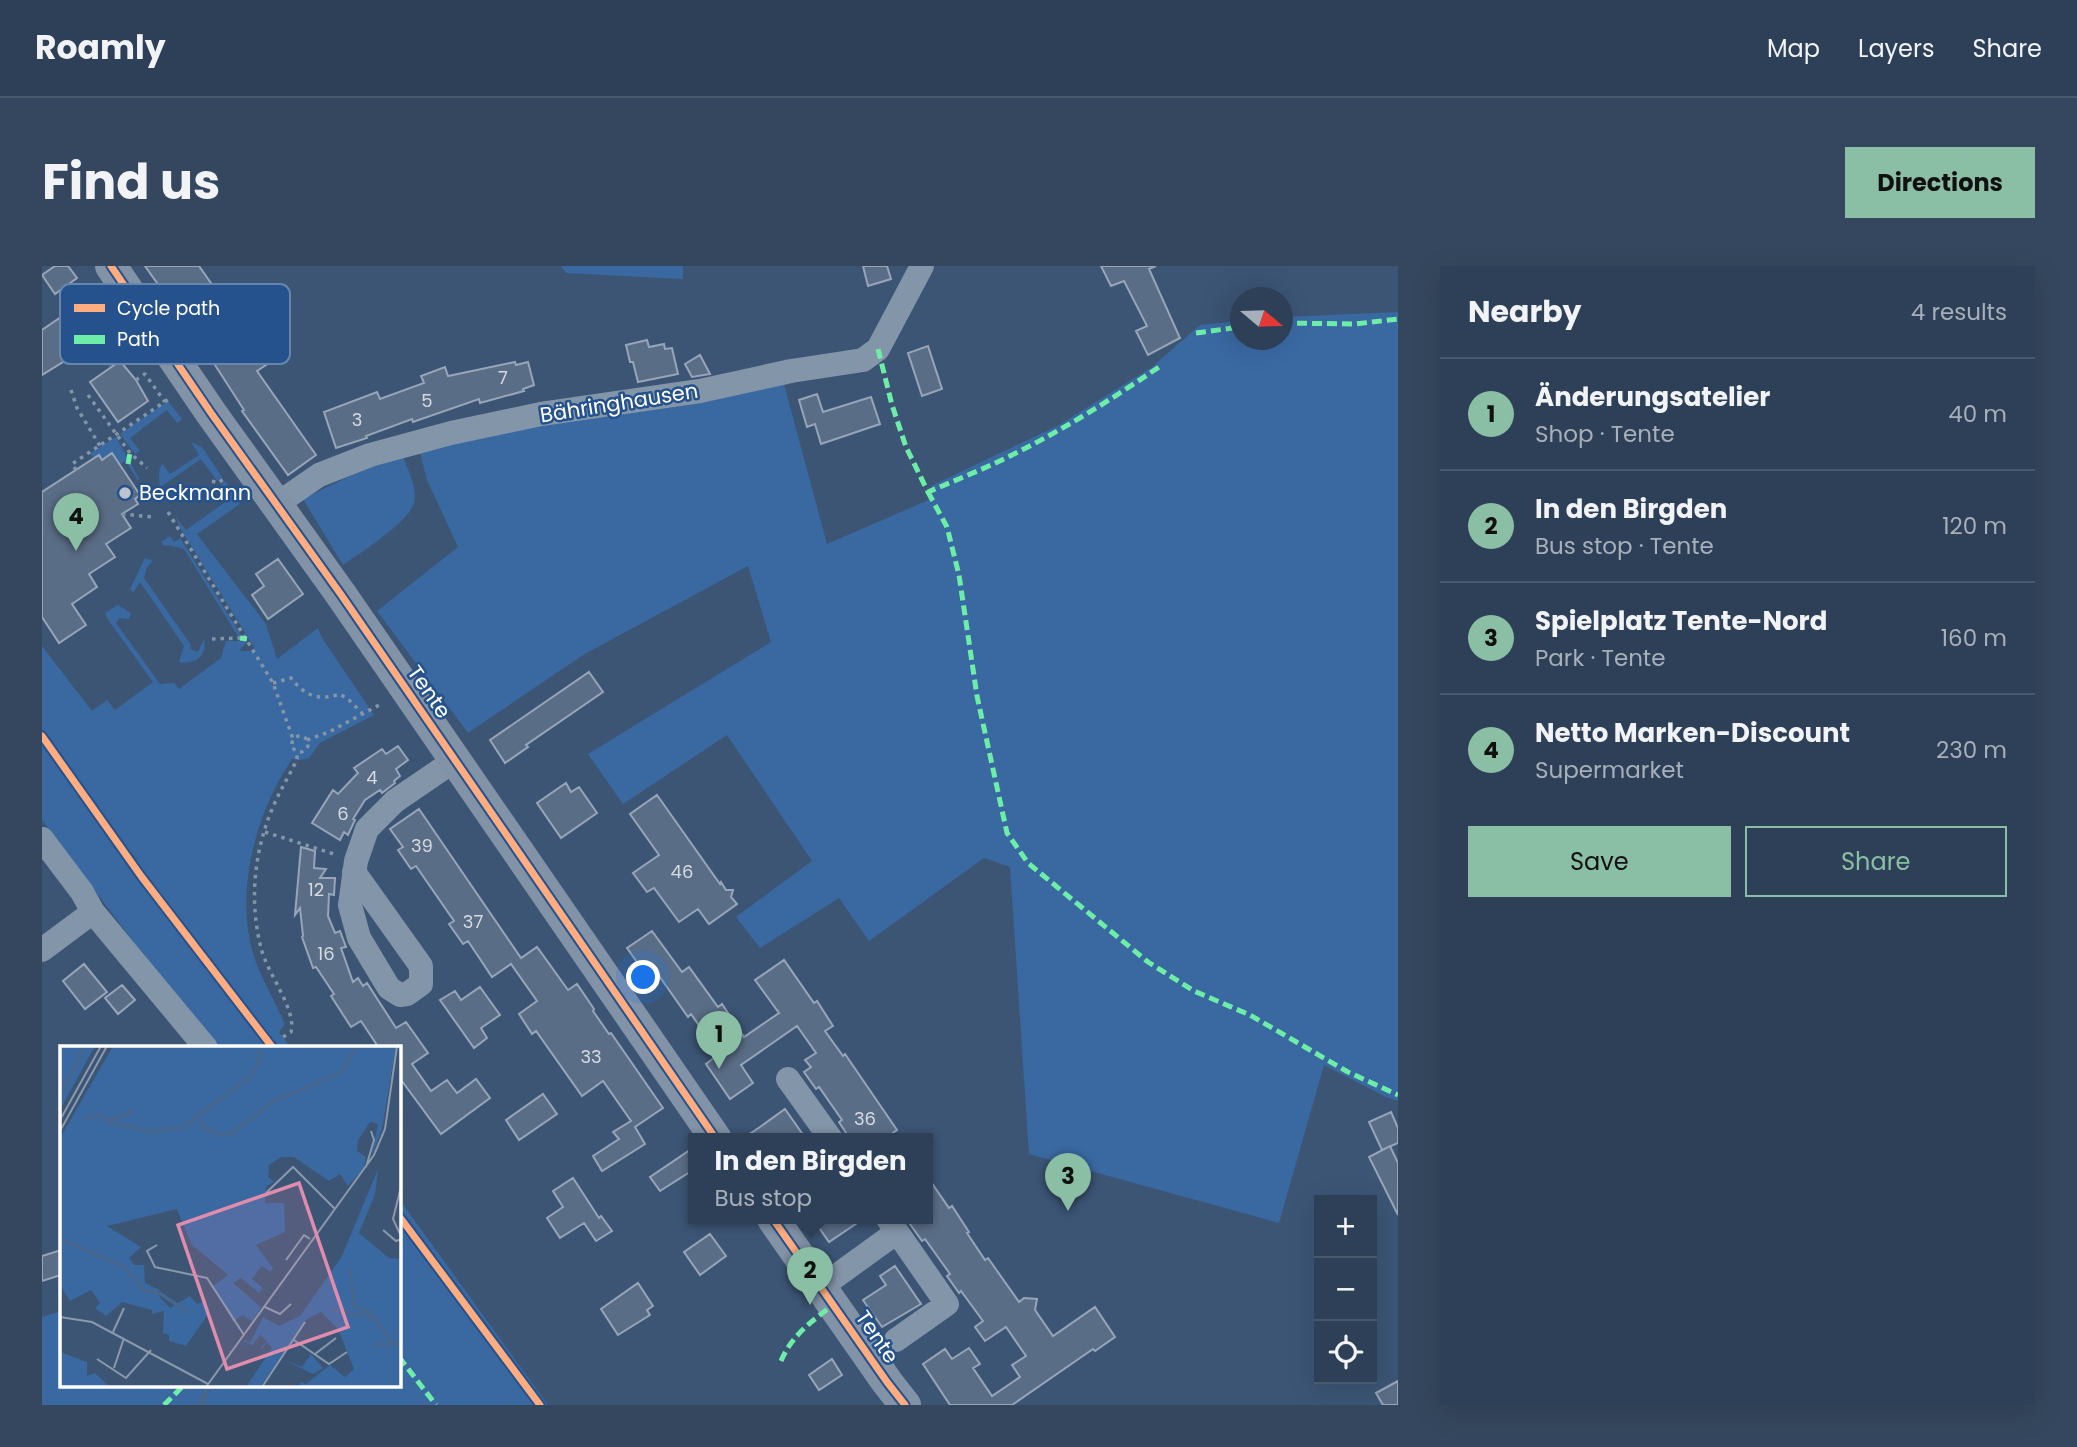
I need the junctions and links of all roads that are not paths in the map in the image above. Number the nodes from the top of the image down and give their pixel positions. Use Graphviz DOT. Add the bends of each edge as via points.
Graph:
graph roads {
  1 [pos="111,266"];
  2 [pos="922,266"];
  3 [pos="123,284"];
  4 [pos="178,364"];
  5 [pos="277,504"];
  6 [pos="456,760"];
  7 [pos="42,839"];
  8 [pos="355,867"];
  9 [pos="93,912"];
  10 [pos="42,950"];
  11 [pos="204,1046"];
  12 [pos="789,1079"];
  13 [pos="712,1133"];
  14 [pos="827,1133"];
  15 [pos="777,1224"];
  16 [pos="893,1226"];
  17 [pos="821,1287"];
  18 [pos="896,1340"];
  19 [pos="905,1405"];
  1 -- 3 [label="main road, Tente"];
  2 -- 5 [label="street, Bähringhausen" via="878,349 863,360 451,433 369,455 319,475"];
  4 -- 5 [label="main road, Tente"];
  5 -- 6 [label="main road, Tente"];
  6 -- 8 [label="street" via="394,801 368,829"];
  6 -- 13 [label="main road, Tente"];
  7 -- 9 [label="street"];
  9 -- 10 [label="street"];
  9 -- 11 [label="street"];
  12 -- 14 [label="street"];
  15 -- 17 [label="main road, Tente"];
  16 -- 17 [label="street, Tente"];
  16 -- 18 [label="street, Tente" via="947,1304"];
  17 -- 19 [label="main road, Tente"];
}
